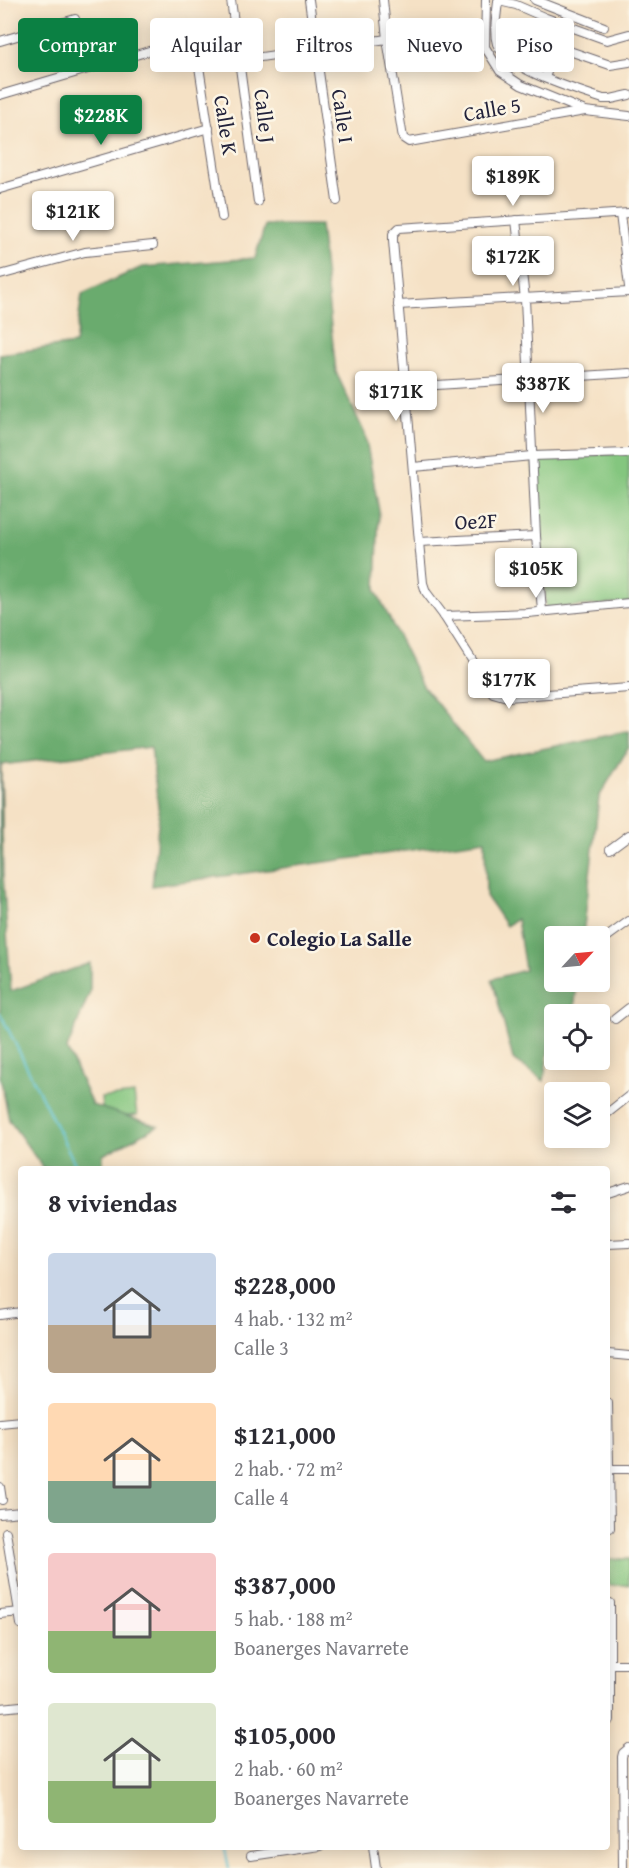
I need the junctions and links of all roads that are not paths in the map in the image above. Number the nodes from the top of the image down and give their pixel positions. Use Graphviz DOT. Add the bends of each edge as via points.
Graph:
graph roads {
  1 [pos="231,0"];
  2 [pos="309,0"];
  3 [pos="383,0"];
  4 [pos="486,0"];
  5 [pos="498,0"];
  6 [pos="535,0"];
  7 [pos="234,18"];
  8 [pos="312,18"];
  9 [pos="497,18"];
  10 [pos="548,18"];
  11 [pos="603,27"];
  12 [pos="574,28"];
  13 [pos="386,29"];
  14 [pos="485,31"];
  15 [pos="629,34"];
  16 [pos="18,36"];
  17 [pos="0,41"];
  18 [pos="150,50"];
  19 [pos="574,52"];
  20 [pos="629,62"];
  21 [pos="200,72"];
  22 [pos="242,72"];
  23 [pos="319,72"];
  24 [pos="392,72"];
  25 [pos="532,72"];
  26 [pos="546,72"];
  27 [pos="545,78"];
  28 [pos="0,95"];
  29 [pos="629,95"];
  30 [pos="585,111"];
  31 [pos="629,116"];
  32 [pos="209,128"];
  33 [pos="0,189"];
  34 [pos="337,201"];
  35 [pos="258,202"];
  36 [pos="625,214"];
  37 [pos="222,217"];
  38 [pos="516,220"];
  39 [pos="153,244"];
  40 [pos="0,275"];
  41 [pos="629,287"];
  42 [pos="629,292"];
  43 [pos="525,299"];
  44 [pos="398,305"];
  45 [pos="629,373"];
  46 [pos="528,378"];
  47 [pos="405,387"];
  48 [pos="629,453"];
  49 [pos="532,456"];
  50 [pos="413,467"];
  51 [pos="536,536"];
  52 [pos="419,542"];
  53 [pos="629,603"];
  54 [pos="542,611"];
  55 [pos="444,616"];
  56 [pos="629,688"];
  57 [pos="629,835"];
  58 [pos="610,849"];
  59 [pos="629,921"];
  60 [pos="610,935"];
  61 [pos="629,1008"];
  62 [pos="615,1019"];
  63 [pos="629,1096"];
  64 [pos="610,1111"];
  65 [pos="629,1186"];
  66 [pos="610,1192"];
  67 [pos="629,1243"];
  68 [pos="610,1244"];
  69 [pos="18,1312"];
  70 [pos="0,1314"];
  71 [pos="610,1354"];
  72 [pos="629,1356"];
  73 [pos="18,1420"];
  74 [pos="0,1423"];
  75 [pos="610,1469"];
  76 [pos="629,1469"];
  77 [pos="0,1487"];
  78 [pos="2,1500"];
  79 [pos="18,1512"];
  80 [pos="0,1514"];
  81 [pos="6,1532"];
  82 [pos="18,1601"];
  83 [pos="18,1612"];
  84 [pos="0,1614"];
  85 [pos="610,1664"];
  86 [pos="629,1664"];
  87 [pos="18,1706"];
  88 [pos="0,1708"];
  89 [pos="627,1749"];
  90 [pos="626,1800"];
  91 [pos="626,1846"];
  92 [pos="292,1850"];
  93 [pos="374,1850"];
  94 [pos="250,1856"];
  95 [pos="376,1868"];
  96 [pos="623,1868"];
  1 -- 7 [label="street, Calle J"];
  2 -- 8 [label="street, Calle I"];
  3 -- 13 [label="street"];
  4 -- 14 [label="street"];
  5 -- 9 [label="street"];
  5 -- 10 [label="street"];
  6 -- 11 [label="street"];
  12 -- 15 [label="street" via="607,40"];
  14 -- 30 [label="street" via="485,46 500,71 521,85"];
  16 -- 17 [label="street"];
  18 -- 28 [label="street, Calle K"];
  19 -- 20 [label="street" via="610,65"];
  21 -- 32 [label="street, Calle K"];
  22 -- 35 [label="street, Calle J"];
  23 -- 34 [label="street, Calle I"];
  24 -- 30 [label="street, Calle 5" via="403,138 409,142"];
  25 -- 27 [label="street"];
  26 -- 27 [label="street"];
  27 -- 29 [label="street" via="603,99"];
  30 -- 31 [label="street"];
  32 -- 33 [label="street"];
  32 -- 37 [label="street, Calle K"];
  36 -- 38 [label="street"];
  36 -- 41 [label="street"];
  38 -- 43 [label="street"];
  38 -- 44 [label="street" via="399,228 393,234"];
  39 -- 40 [label="street" via="85,252"];
  42 -- 43 [label="street"];
  43 -- 44 [label="street"];
  43 -- 46 [label="street"];
  44 -- 47 [label="street"];
  45 -- 46 [label="street"];
  46 -- 47 [label="street"];
  46 -- 49 [label="street"];
  47 -- 50 [label="street"];
  48 -- 49 [label="street"];
  49 -- 50 [label="street"];
  49 -- 51 [label="street"];
  50 -- 52 [label="street"];
  51 -- 52 [label="street, Oe2F"];
  51 -- 54 [label="street"];
  52 -- 55 [label="street" via="426,592"];
  53 -- 54 [label="street"];
  54 -- 55 [label="street"];
  55 -- 56 [label="street" via="488,687 500,696"];
  57 -- 58 [label="street"];
  59 -- 60 [label="street"];
  61 -- 62 [label="street"];
  63 -- 64 [label="street"];
  65 -- 66 [label="street"];
  67 -- 68 [label="street"];
  69 -- 70 [label="street"];
  71 -- 72 [label="street"];
  73 -- 74 [label="street"];
  75 -- 76 [label="street"];
  77 -- 78 [label="street"];
  79 -- 80 [label="street"];
  81 -- 82 [label="street"];
  83 -- 84 [label="street"];
  85 -- 86 [label="street"];
  87 -- 88 [label="street"];
  89 -- 90 [label="street" via="622,1757"];
  90 -- 91 [label="street"];
  91 -- 96 [label="street"];
  92 -- 94 [label="street"];
  93 -- 95 [label="street"];
}
